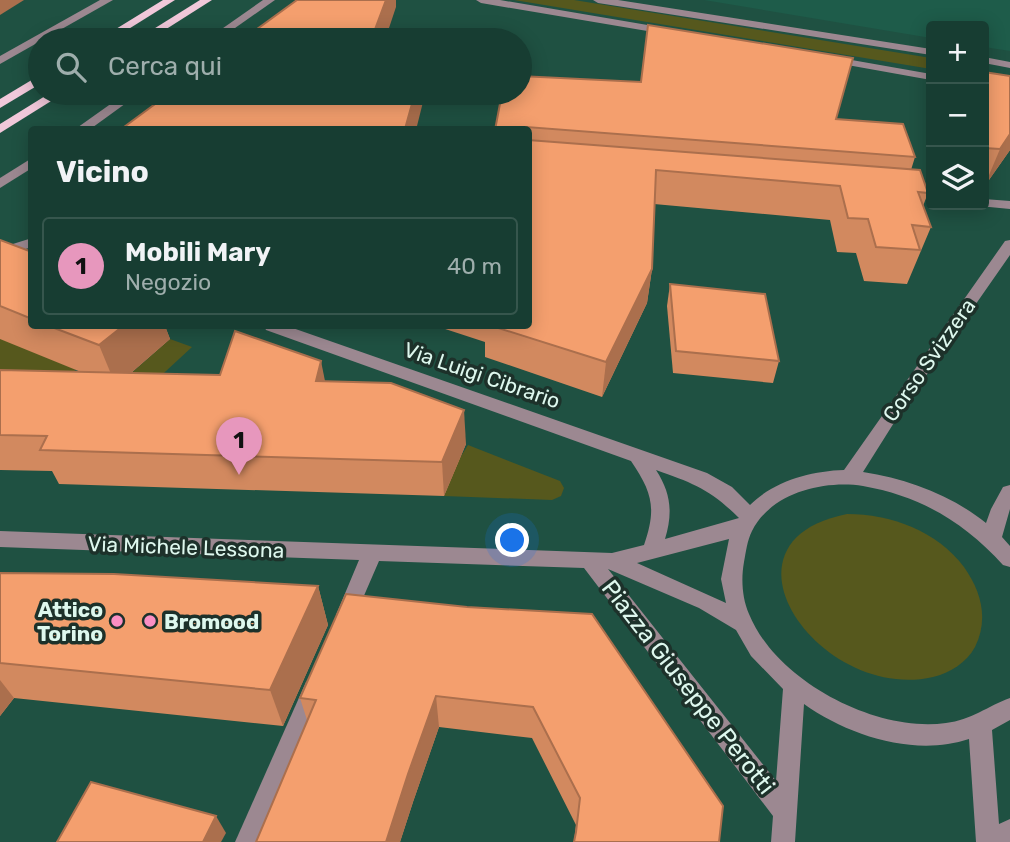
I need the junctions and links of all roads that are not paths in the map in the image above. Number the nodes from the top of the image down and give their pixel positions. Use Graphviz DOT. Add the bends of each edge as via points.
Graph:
graph roads {
  1 [pos="108,0"];
  2 [pos="170,0"];
  3 [pos="206,0"];
  4 [pos="270,0"];
  5 [pos="481,0"];
  6 [pos="598,0"];
  7 [pos="58,28"];
  8 [pos="124,28"];
  9 [pos="161,28"];
  10 [pos="229,28"];
  11 [pos="686,35"];
  12 [pos="28,45"];
  13 [pos="926,51"];
  14 [pos="822,58"];
  15 [pos="0,61"];
  16 [pos="989,61"];
  17 [pos="1010,65"];
  18 [pos="926,75"];
  19 [pos="28,86"];
  20 [pos="0,104"];
  21 [pos="39,105"];
  22 [pos="116,105"];
  23 [pos="86,126"];
  24 [pos="0,129"];
  25 [pos="28,164"];
  26 [pos="4,178"];
  27 [pos="989,203"];
  28 [pos="1010,205"];
  29 [pos="28,243"];
  30 [pos="1010,244"];
  31 [pos="0,253"];
  32 [pos="281,329"];
  33 [pos="636,454"];
  34 [pos="849,477"];
  35 [pos="1010,492"];
  36 [pos="746,522"];
  37 [pos="992,537"];
  38 [pos="0,539"];
  39 [pos="651,552"];
  40 [pos="372,554"];
  41 [pos="1010,559"];
  42 [pos="601,561"];
  43 [pos="741,623"];
  44 [pos="335,638"];
  45 [pos="324,664"];
  46 [pos="794,687"];
  47 [pos="1010,708"];
  48 [pos="980,726"];
  49 [pos="785,812"];
  50 [pos="1010,831"];
  51 [pos="247,842"];
  52 [pos="783,842"];
  53 [pos="988,842"];
  54 [pos="995,842"];
  1 -- 7 [label="street"];
  2 -- 8 [label="main road"];
  3 -- 9 [label="main road"];
  4 -- 10 [label="street"];
  5 -- 11 [label="street"];
  6 -- 13 [label="street"];
  12 -- 15 [label="street"];
  14 -- 18 [label="street"];
  16 -- 17 [label="street"];
  19 -- 20 [label="main road"];
  21 -- 24 [label="main road"];
  22 -- 23 [label="street"];
  25 -- 26 [label="street"];
  27 -- 28 [label="street"];
  29 -- 31 [label="street"];
  30 -- 34 [label="street, Corso Svizzera"];
  32 -- 33 [label="street, Via Luigi Cibrario"];
  33 -- 36 [label="street, Via Luigi Cibrario" via="725,492"];
  33 -- 39 [label="street" via="654,480 664,506"];
  34 -- 36 [label="street" via="792,487 768,499"];
  34 -- 37 [label="street" via="923,493 960,512"];
  35 -- 37 [label="street"];
  36 -- 39 [label="street, Via Michele Lessona"];
  36 -- 43 [label="street" via="731,555 731,587"];
  37 -- 41 [label="street"];
  38 -- 40 [label="street, Via Michele Lessona"];
  39 -- 42 [label="street, Via Michele Lessona"];
  40 -- 42 [label="street, Via Michele Lessona"];
  40 -- 44 [label="street"];
  42 -- 43 [label="street, Via Michele Lessona" via="706,602"];
  42 -- 49 [label="street, Piazza Giuseppe Perotti"];
  43 -- 46 [label="street" via="762,656"];
  45 -- 51 [label="street"];
  46 -- 48 [label="street" via="837,714 886,731 936,735"];
  46 -- 49 [label="street"];
  47 -- 48 [label="street"];
  48 -- 53 [label="street"];
  49 -- 52 [label="street"];
  50 -- 54 [label="street"];
}
